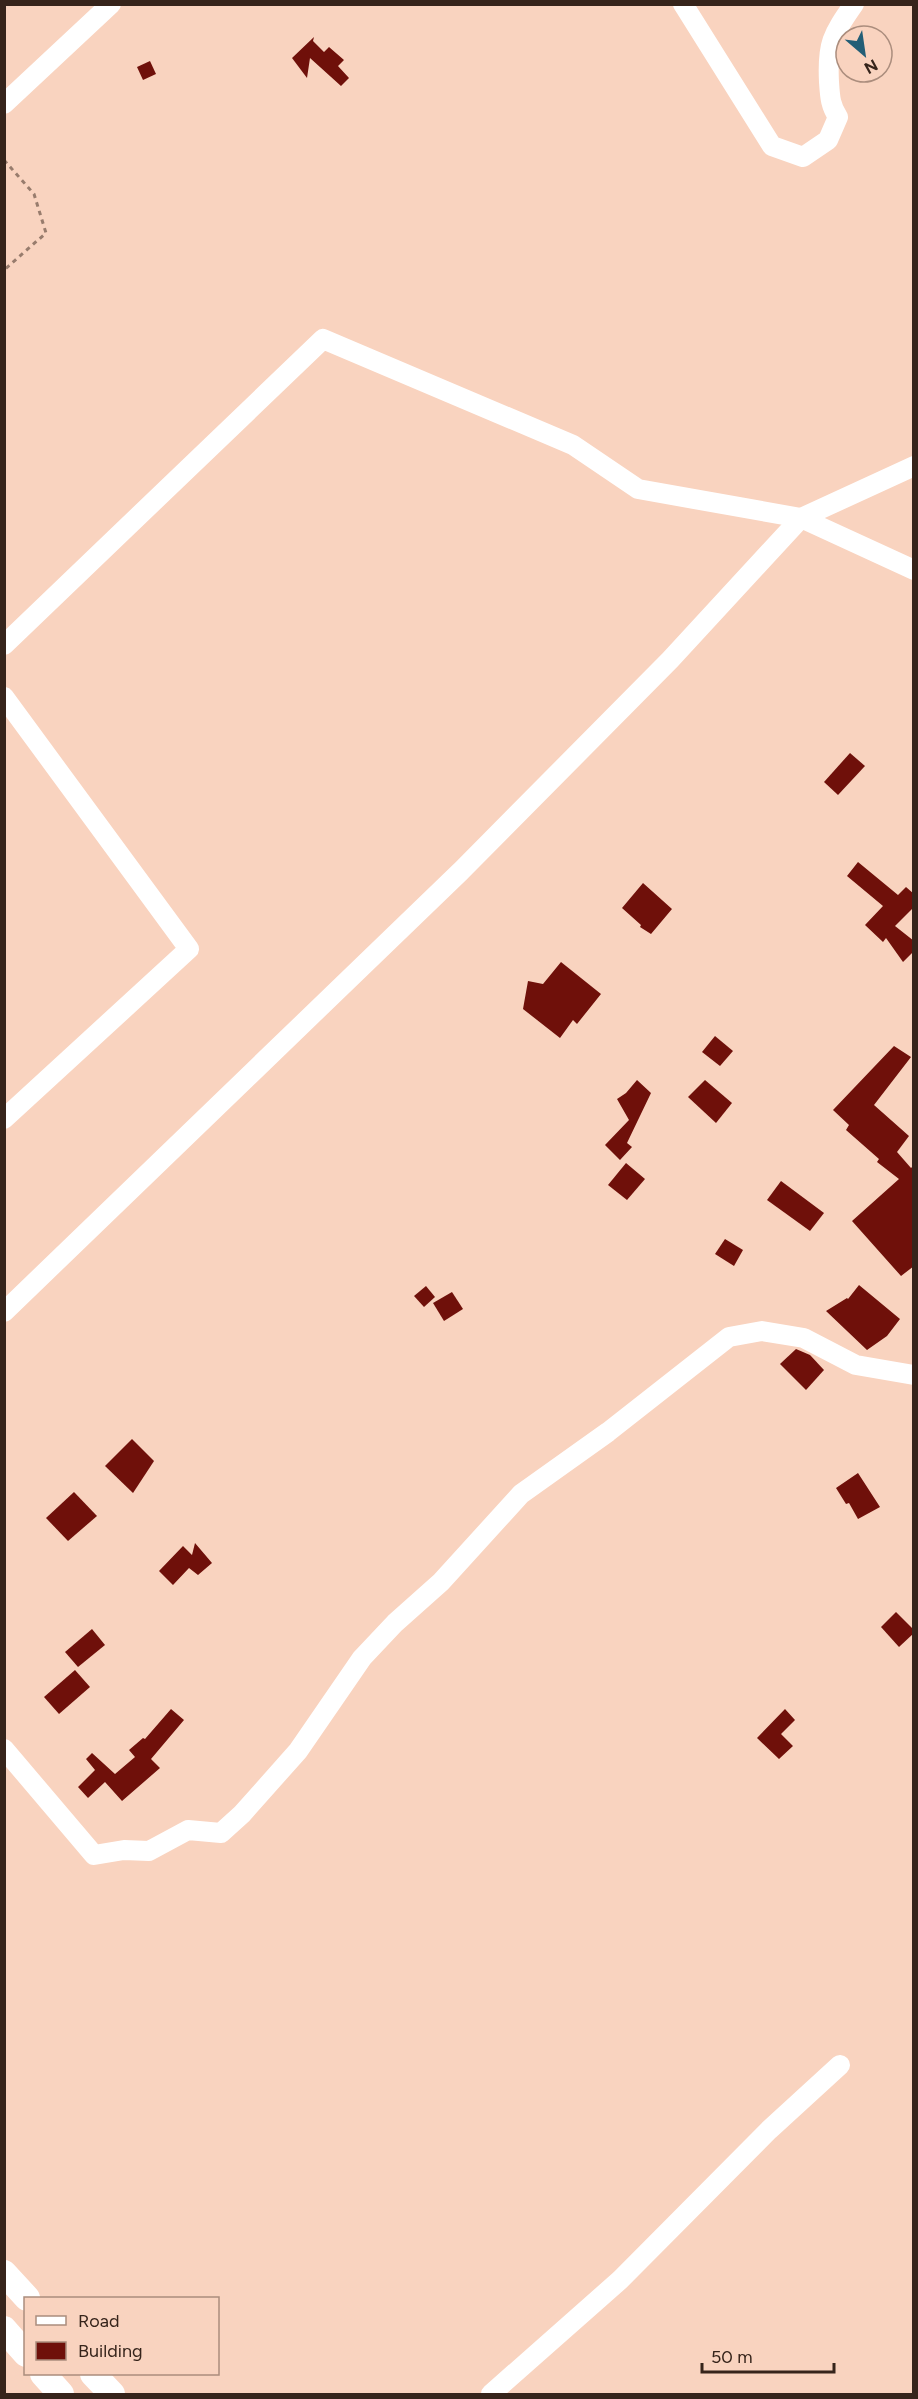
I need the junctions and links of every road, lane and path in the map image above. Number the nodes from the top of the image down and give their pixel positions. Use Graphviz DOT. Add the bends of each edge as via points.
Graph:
graph roads {
  1 [pos="111,4"];
  2 [pos="683,4"];
  3 [pos="854,4"];
  4 [pos="4,104"];
  5 [pos="4,160"];
  6 [pos="4,270"];
  7 [pos="914,466"];
  8 [pos="801,518"];
  9 [pos="914,570"];
  10 [pos="4,645"];
  11 [pos="4,697"];
  12 [pos="4,1119"];
  13 [pos="4,1312"];
  14 [pos="914,1376"];
  15 [pos="4,1749"];
  16 [pos="840,2065"];
  17 [pos="4,2273"];
  18 [pos="26,2297"];
  19 [pos="4,2330"];
  20 [pos="24,2352"];
  21 [pos="45,2375"];
  22 [pos="95,2375"];
  23 [pos="61,2394"];
  24 [pos="112,2394"];
  25 [pos="491,2394"];
  1 -- 4 [label="street"];
  2 -- 3 [label="street" via="772,146 803,157 828,140 838,117 831,106 828,54 838,28"];
  5 -- 6 [label="path" via="34,194 46,233"];
  7 -- 8 [label="street"];
  8 -- 9 [label="street"];
  8 -- 10 [label="street" via="638,489 573,445 324,339"];
  8 -- 13 [label="street" via="670,660 461,872"];
  11 -- 12 [label="street" via="189,949"];
  14 -- 15 [label="street" via="856,1365 804,1338 762,1331 729,1337 521,1494 441,1582 362,1658 298,1751 221,1833 188,1830 149,1851 94,1855"];
  16 -- 25 [label="street" via="769,2130 620,2280"];
  17 -- 18 [label="main road"];
  19 -- 20 [label="main road"];
  21 -- 23 [label="main road"];
  22 -- 24 [label="main road"];
}
